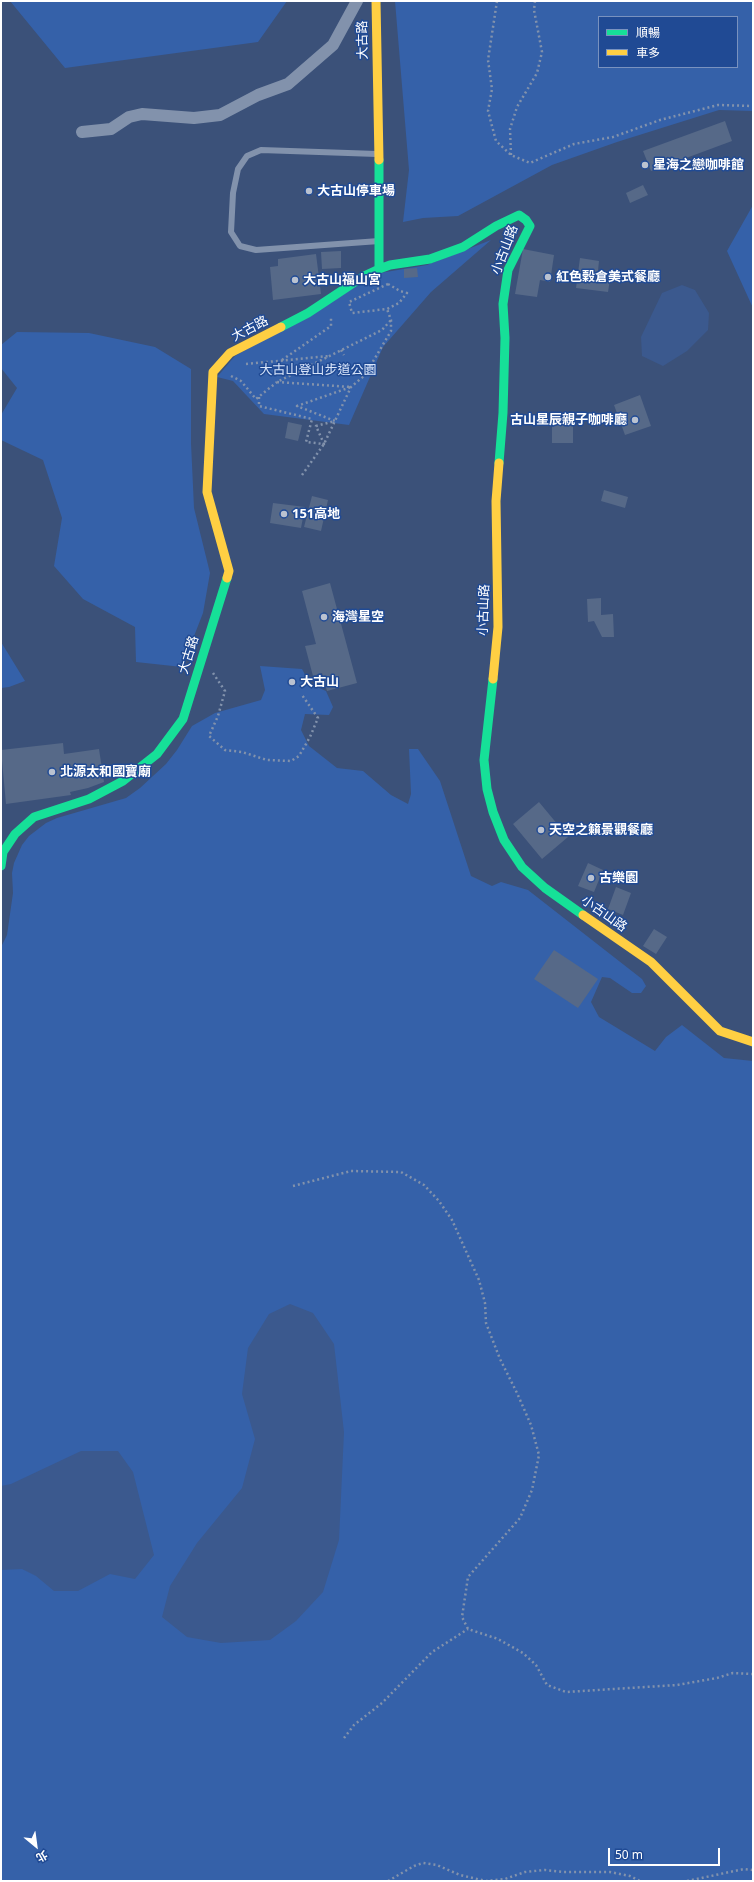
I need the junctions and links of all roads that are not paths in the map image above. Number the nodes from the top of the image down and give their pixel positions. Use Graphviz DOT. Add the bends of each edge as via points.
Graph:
graph roads {
  1 [pos="357,1"];
  2 [pos="376,1"];
  3 [pos="82,132"];
  4 [pos="378,154"];
  5 [pos="380,241"];
  6 [pos="379,269"];
  7 [pos="1,866"];
  8 [pos="753,1042"];
  1 -- 3 [label="street" via="333,45 288,84 258,95 220,115 194,118 142,114 129,117 111,129"];
  2 -- 4 [label="street, 大古路"];
  4 -- 5 [label="street, 大古路"];
  4 -- 5 [label="lane" via="261,150 247,156 238,169 233,193 231,232 240,246 256,250"];
  5 -- 6 [label="street, 大古路"];
  6 -- 7 [label="street, 大古路" via="308,313 230,354 213,372 207,492 229,572 183,719 157,754 123,781 89,799 34,816 15,834 3,852"];
  6 -- 8 [label="street, 小古山路" via="430,259 463,247 519,215 530,226 508,270 503,304 503,413 496,501 498,627 484,760 493,812 504,840 522,867 545,888 651,962 720,1031"];
}
